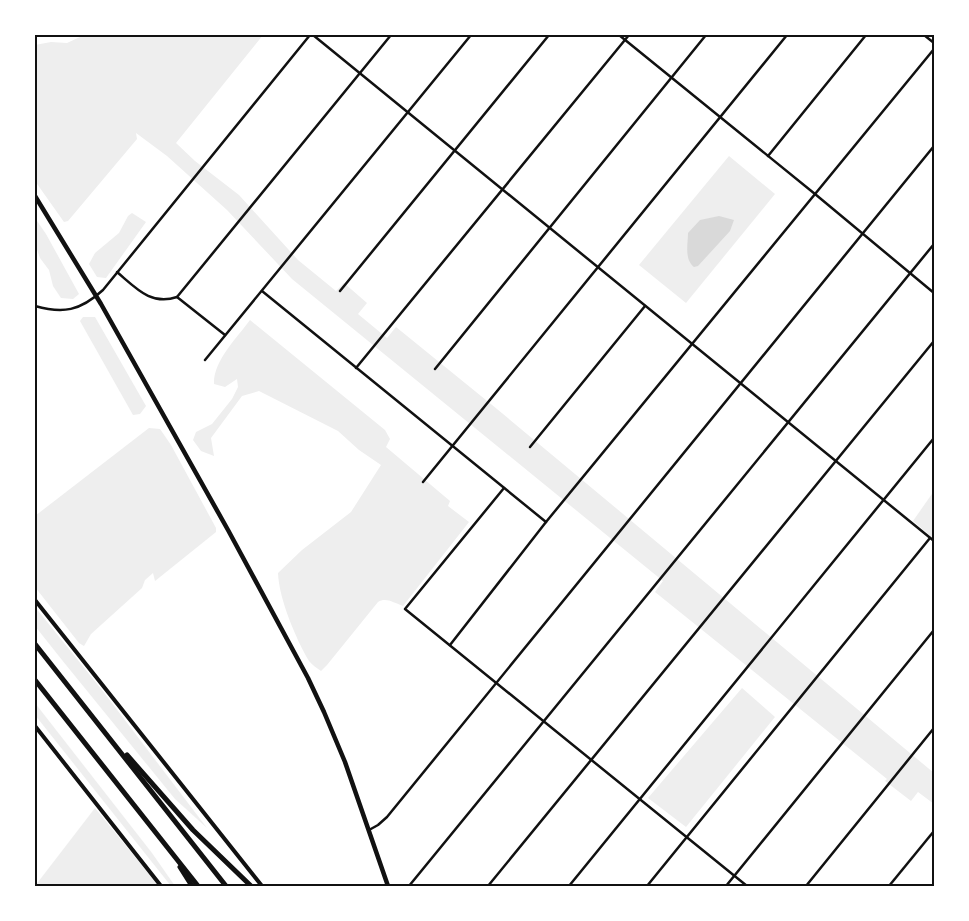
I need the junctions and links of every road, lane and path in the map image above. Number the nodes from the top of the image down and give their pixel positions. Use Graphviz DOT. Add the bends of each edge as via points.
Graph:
graph roads {
  1 [pos="312,35"];
  2 [pos="391,35"];
  3 [pos="471,35"];
  4 [pos="549,35"];
  5 [pos="619,35"];
  6 [pos="629,35"];
  7 [pos="706,35"];
  8 [pos="787,35"];
  9 [pos="866,35"];
  10 [pos="924,35"];
  11 [pos="625,40"];
  12 [pos="934,43"];
  13 [pos="934,49"];
  14 [pos="360,73"];
  15 [pos="671,78"];
  16 [pos="407,112"];
  17 [pos="720,117"];
  18 [pos="934,146"];
  19 [pos="455,150"];
  20 [pos="768,156"];
  21 [pos="503,188"];
  22 [pos="815,194"];
  23 [pos="35,196"];
  24 [pos="550,228"];
  25 [pos="862,234"];
  26 [pos="934,244"];
  27 [pos="598,266"];
  28 [pos="117,272"];
  29 [pos="910,273"];
  30 [pos="262,291"];
  31 [pos="340,291"];
  32 [pos="934,293"];
  33 [pos="96,296"];
  34 [pos="178,296"];
  35 [pos="35,306"];
  36 [pos="645,306"];
  37 [pos="226,335"];
  38 [pos="934,340"];
  39 [pos="693,345"];
  40 [pos="205,360"];
  41 [pos="356,368"];
  42 [pos="435,369"];
  43 [pos="741,383"];
  44 [pos="788,422"];
  45 [pos="934,438"];
  46 [pos="452,446"];
  47 [pos="530,447"];
  48 [pos="836,461"];
  49 [pos="423,482"];
  50 [pos="504,488"];
  51 [pos="883,500"];
  52 [pos="546,522"];
  53 [pos="930,538"];
  54 [pos="934,541"];
  55 [pos="35,600"];
  56 [pos="934,630"];
  57 [pos="35,644"];
  58 [pos="450,645"];
  59 [pos="35,680"];
  60 [pos="497,683"];
  61 [pos="544,721"];
  62 [pos="35,726"];
  63 [pos="934,728"];
  64 [pos="104,731"];
  65 [pos="592,760"];
  66 [pos="639,799"];
  67 [pos="369,830"];
  68 [pos="934,831"];
  69 [pos="687,837"];
  70 [pos="162,840"];
  71 [pos="735,876"];
  72 [pos="161,886"];
  73 [pos="192,886"];
  74 [pos="198,886"];
  75 [pos="226,886"];
  76 [pos="251,886"];
  77 [pos="262,886"];
  78 [pos="388,886"];
  79 [pos="409,886"];
  80 [pos="488,886"];
  81 [pos="569,886"];
  82 [pos="647,886"];
  83 [pos="726,886"];
  84 [pos="747,886"];
  85 [pos="806,886"];
  86 [pos="889,886"];
  1 -- 14 [label="street"];
  1 -- 28 [label="street"];
  2 -- 14 [label="street"];
  3 -- 16 [label="street"];
  4 -- 19 [label="street"];
  5 -- 11 [label="street"];
  6 -- 11 [label="street"];
  7 -- 15 [label="street"];
  8 -- 17 [label="street"];
  9 -- 20 [label="street"];
  10 -- 12 [label="street"];
  11 -- 15 [label="street"];
  11 -- 21 [label="street"];
  13 -- 22 [label="street"];
  14 -- 16 [label="street"];
  14 -- 34 [label="street"];
  15 -- 17 [label="street"];
  15 -- 24 [label="street"];
  16 -- 19 [label="street"];
  16 -- 30 [label="street"];
  17 -- 20 [label="street"];
  17 -- 27 [label="street"];
  18 -- 25 [label="street"];
  19 -- 21 [label="street"];
  19 -- 31 [label="street"];
  20 -- 22 [label="street"];
  21 -- 24 [label="street"];
  21 -- 41 [label="street"];
  22 -- 25 [label="street"];
  22 -- 39 [label="street"];
  23 -- 33 [label="main road"];
  24 -- 27 [label="street"];
  24 -- 42 [label="street"];
  25 -- 29 [label="street"];
  25 -- 43 [label="street"];
  26 -- 29 [label="street"];
  27 -- 36 [label="street"];
  27 -- 46 [label="street"];
  28 -- 33 [label="street"];
  28 -- 34 [label="street" via="148,297 168,300"];
  29 -- 32 [label="street"];
  29 -- 44 [label="street"];
  30 -- 37 [label="street"];
  30 -- 41 [label="street"];
  33 -- 35 [label="street" via="63,311"];
  33 -- 67 [label="main road" via="308,678 332,730"];
  34 -- 37 [label="street"];
  36 -- 39 [label="street"];
  36 -- 47 [label="street"];
  37 -- 40 [label="street"];
  38 -- 48 [label="street"];
  39 -- 43 [label="street"];
  39 -- 52 [label="street"];
  41 -- 46 [label="street"];
  43 -- 44 [label="street"];
  43 -- 60 [label="street"];
  44 -- 48 [label="street"];
  44 -- 61 [label="street"];
  45 -- 51 [label="street"];
  46 -- 49 [label="street"];
  46 -- 50 [label="street"];
  48 -- 51 [label="street"];
  48 -- 65 [label="street"];
  50 -- 52 [label="street"];
  50 -- 58 [label="street" via="405,609"];
  51 -- 53 [label="street"];
  51 -- 66 [label="street"];
  52 -- 58 [label="street"];
  53 -- 54 [label="street"];
  53 -- 69 [label="street"];
  55 -- 77 [label="main road"];
  56 -- 71 [label="street"];
  57 -- 64 [label="highway"];
  58 -- 60 [label="street"];
  59 -- 70 [label="highway"];
  60 -- 61 [label="street"];
  60 -- 67 [label="street" via="384,820"];
  61 -- 65 [label="street"];
  61 -- 79 [label="street"];
  62 -- 72 [label="main road"];
  63 -- 85 [label="street"];
  64 -- 75 [label="highway"];
  64 -- 76 [label="highway" via="193,830"];
  65 -- 66 [label="street"];
  65 -- 80 [label="street"];
  66 -- 69 [label="street"];
  66 -- 81 [label="street"];
  67 -- 78 [label="main road"];
  68 -- 86 [label="street"];
  69 -- 71 [label="street"];
  69 -- 82 [label="street"];
  70 -- 73 [label="highway"];
  70 -- 74 [label="highway"];
  71 -- 83 [label="street"];
  71 -- 84 [label="street"];
}
